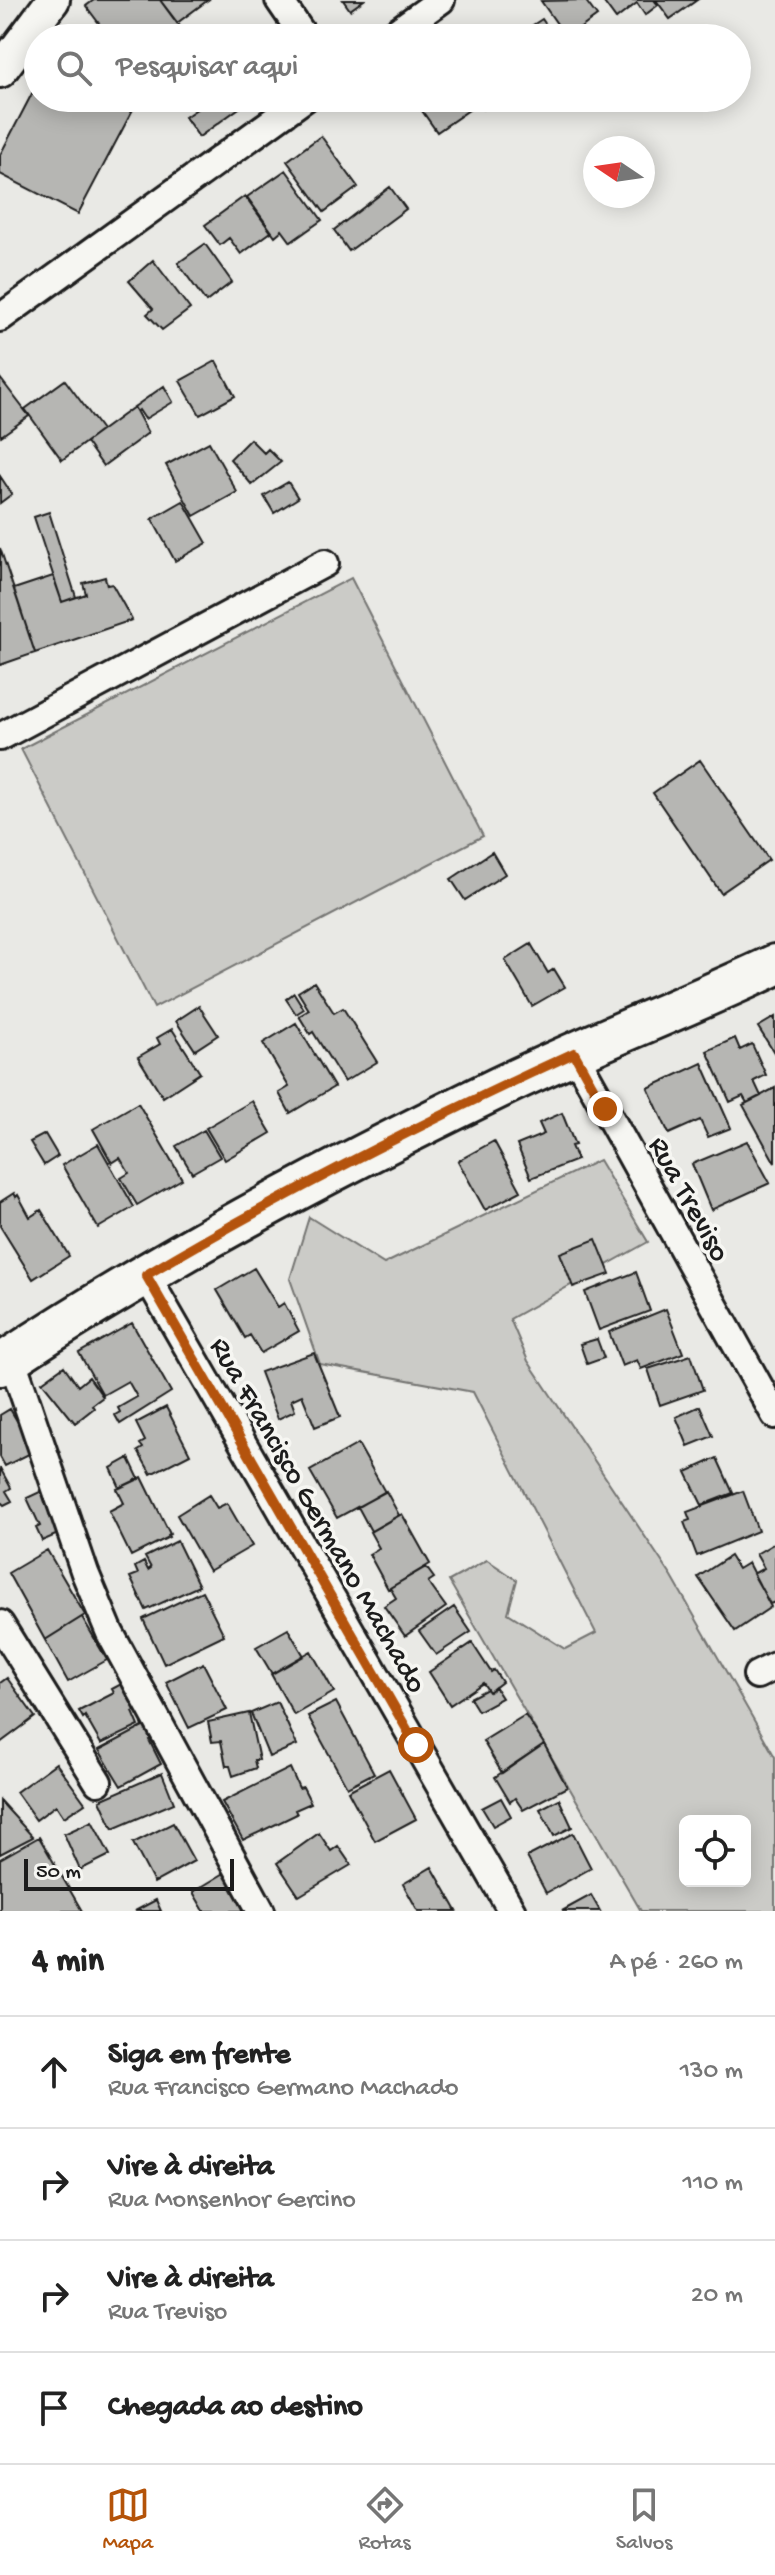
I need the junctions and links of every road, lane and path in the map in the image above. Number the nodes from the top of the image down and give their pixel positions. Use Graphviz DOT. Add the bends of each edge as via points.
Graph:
graph roads {
  1 [pos="53,0"];
  2 [pos="279,0"];
  3 [pos="441,0"];
  4 [pos="34,24"];
  5 [pos="295,24"];
  6 [pos="408,24"];
  7 [pos="24,36"];
  8 [pos="2,64"];
  9 [pos="286,112"];
  10 [pos="0,318"];
  11 [pos="325,563"];
  12 [pos="0,737"];
  13 [pos="775,965"];
  14 [pos="574,1053"];
  15 [pos="146,1275"];
  16 [pos="6,1361"];
  17 [pos="775,1415"];
  18 [pos="0,1624"];
  19 [pos="98,1782"];
  20 [pos="261,1911"];
  21 [pos="512,1911"];
  1 -- 4 [label="street"];
  2 -- 5 [label="street"];
  3 -- 6 [label="street"];
  7 -- 8 [label="street"];
  9 -- 10 [label="street"];
  11 -- 12 [label="street"];
  13 -- 14 [label="main road"];
  14 -- 15 [label="main road" via="350,1162"];
  14 -- 17 [label="street, Rua Treviso"];
  15 -- 16 [label="main road"];
  15 -- 21 [label="street, Rua Francisco Germano Machado"];
  16 -- 20 [label="street" via="110,1633"];
  18 -- 19 [label="street"];
}
